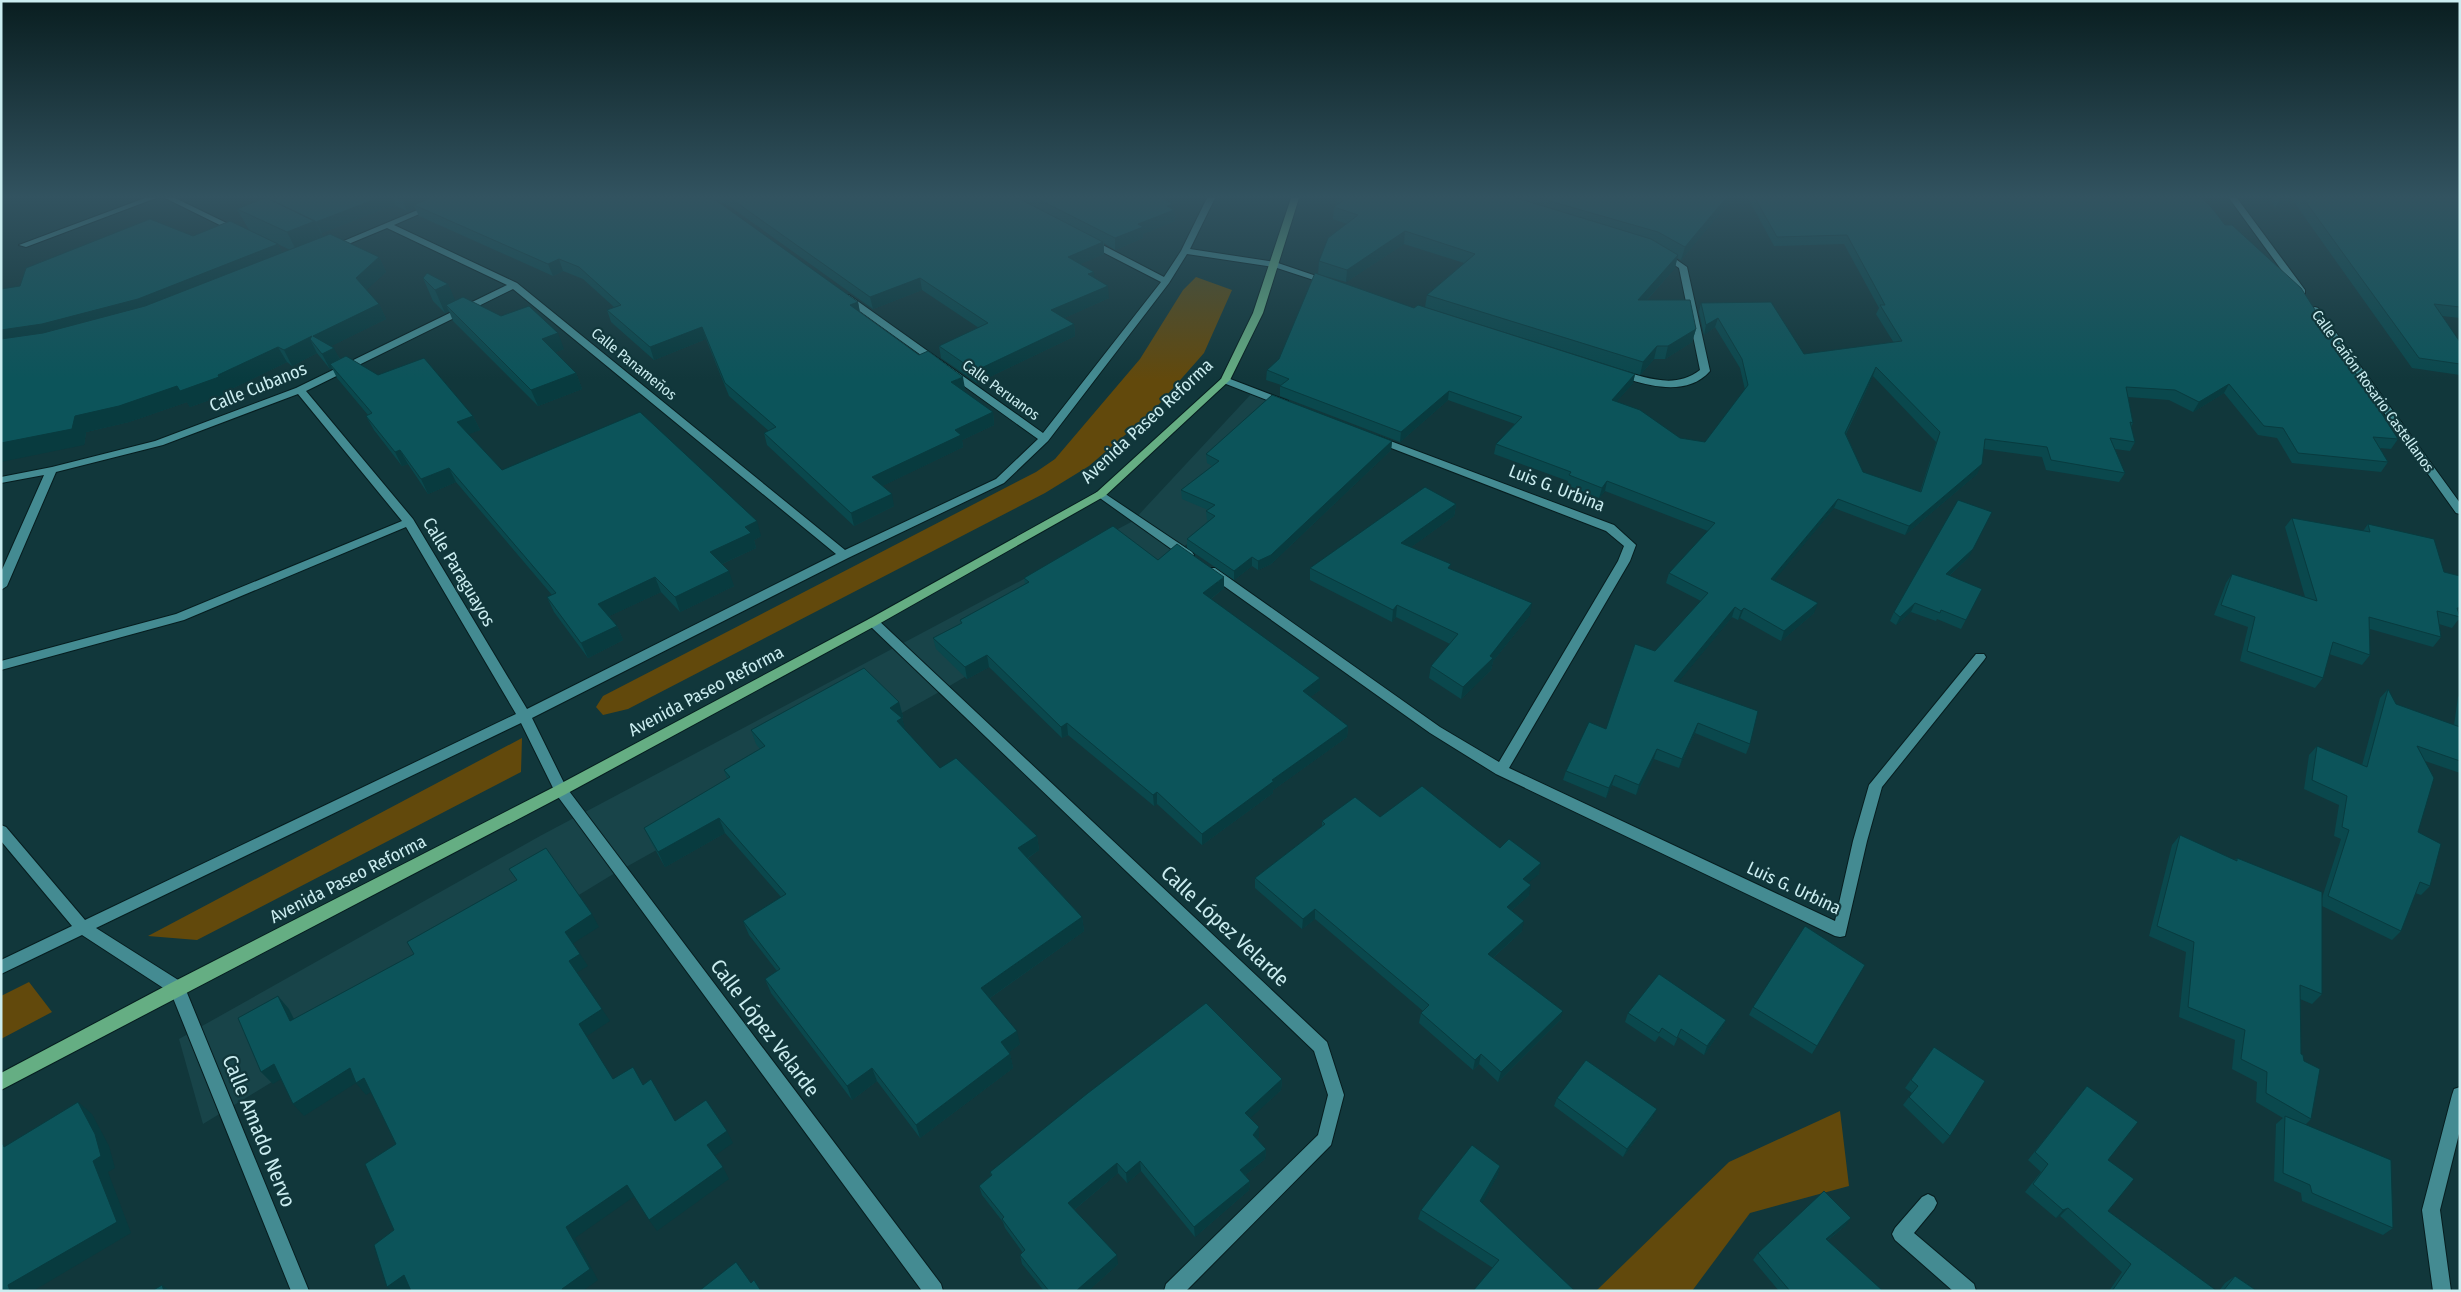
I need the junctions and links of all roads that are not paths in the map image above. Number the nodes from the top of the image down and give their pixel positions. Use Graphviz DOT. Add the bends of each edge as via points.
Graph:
graph roads {
  1 [pos="457,258"];
  2 [pos="1123,258"];
  3 [pos="1180,258"];
  4 [pos="1232,258"];
  5 [pos="1277,258"];
  6 [pos="1671,258"];
  7 [pos="2277,258"];
  8 [pos="1275,265"];
  9 [pos="1166,281"];
  10 [pos="514,285"];
  11 [pos="1340,286"];
  12 [pos="836,290"];
  13 [pos="1610,371"];
  14 [pos="1224,380"];
  15 [pos="300,390"];
  16 [pos="1298,408"];
  17 [pos="1362,433"];
  18 [pos="1044,439"];
  19 [pos="52,470"];
  20 [pos="1,480"];
  21 [pos="1101,494"];
  22 [pos="2460,511"];
  23 [pos="409,522"];
  24 [pos="844,555"];
  25 [pos="1,586"];
  26 [pos="873,622"];
  27 [pos="1980,657"];
  28 [pos="1,666"];
  29 [pos="524,716"];
  30 [pos="1501,770"];
  31 [pos="561,790"];
  32 [pos="1,831"];
  33 [pos="82,927"];
  34 [pos="1,967"];
  35 [pos="177,988"];
  36 [pos="1,1082"];
  37 [pos="2460,1095"];
  38 [pos="1928,1203"];
  39 [pos="300,1291"];
  40 [pos="934,1291"];
  41 [pos="1173,1291"];
  42 [pos="1967,1291"];
  43 [pos="2442,1291"];
  1 -- 10 [label="street, Calle Panameños"];
  2 -- 9 [label="street"];
  3 -- 9 [label="street"];
  4 -- 8 [label="street"];
  5 -- 8 [label="main road, Avenida Paseo Reforma"];
  6 -- 13 [label="street" via="1683,268 1705,371 1695,381 1672,385 1648,383"];
  7 -- 22 [label="street, Calle Cañón Rosario Castellanos"];
  8 -- 11 [label="street"];
  8 -- 14 [label="main road, Avenida Paseo Reforma" via="1258,313"];
  9 -- 18 [label="street"];
  10 -- 15 [label="street, Calle Cubanos"];
  10 -- 24 [label="street, Calle Panameños"];
  12 -- 18 [label="street, Calle Peruanos"];
  14 -- 16 [label="street"];
  14 -- 21 [label="main road, Avenida Paseo Reforma"];
  15 -- 19 [label="street, Calle Cubanos" via="159,443"];
  15 -- 23 [label="street, Calle Paraguayos"];
  17 -- 30 [label="street, Luis G. Urbina" via="1610,528 1630,545"];
  18 -- 24 [label="street" via="1000,481"];
  19 -- 20 [label="street, Calle Cubanos"];
  19 -- 25 [label="street"];
  21 -- 26 [label="main road, Avenida Paseo Reforma"];
  21 -- 30 [label="street, Luis G. Urbina" via="1435,730"];
  23 -- 28 [label="street" via="180,617"];
  23 -- 29 [label="street, Calle Paraguayos"];
  24 -- 29 [label="street"];
  26 -- 31 [label="main road, Avenida Paseo Reforma"];
  26 -- 41 [label="street, Calle López Velarde" via="1321,1047 1336,1095 1325,1139"];
  27 -- 30 [label="street, Luis G. Urbina" via="1876,785 1840,931"];
  29 -- 31 [label="street, Calle Paraguayos"];
  29 -- 33 [label="street"];
  31 -- 35 [label="main road, Avenida Paseo Reforma"];
  31 -- 40 [label="street, Calle López Velarde"];
  32 -- 33 [label="street"];
  33 -- 34 [label="street"];
  33 -- 35 [label="street"];
  35 -- 36 [label="main road, Avenida Paseo Reforma"];
  35 -- 39 [label="street, Calle Amado Nervo"];
  37 -- 43 [label="street" via="2431,1210"];
  38 -- 42 [label="street" via="1901,1234"];
}
